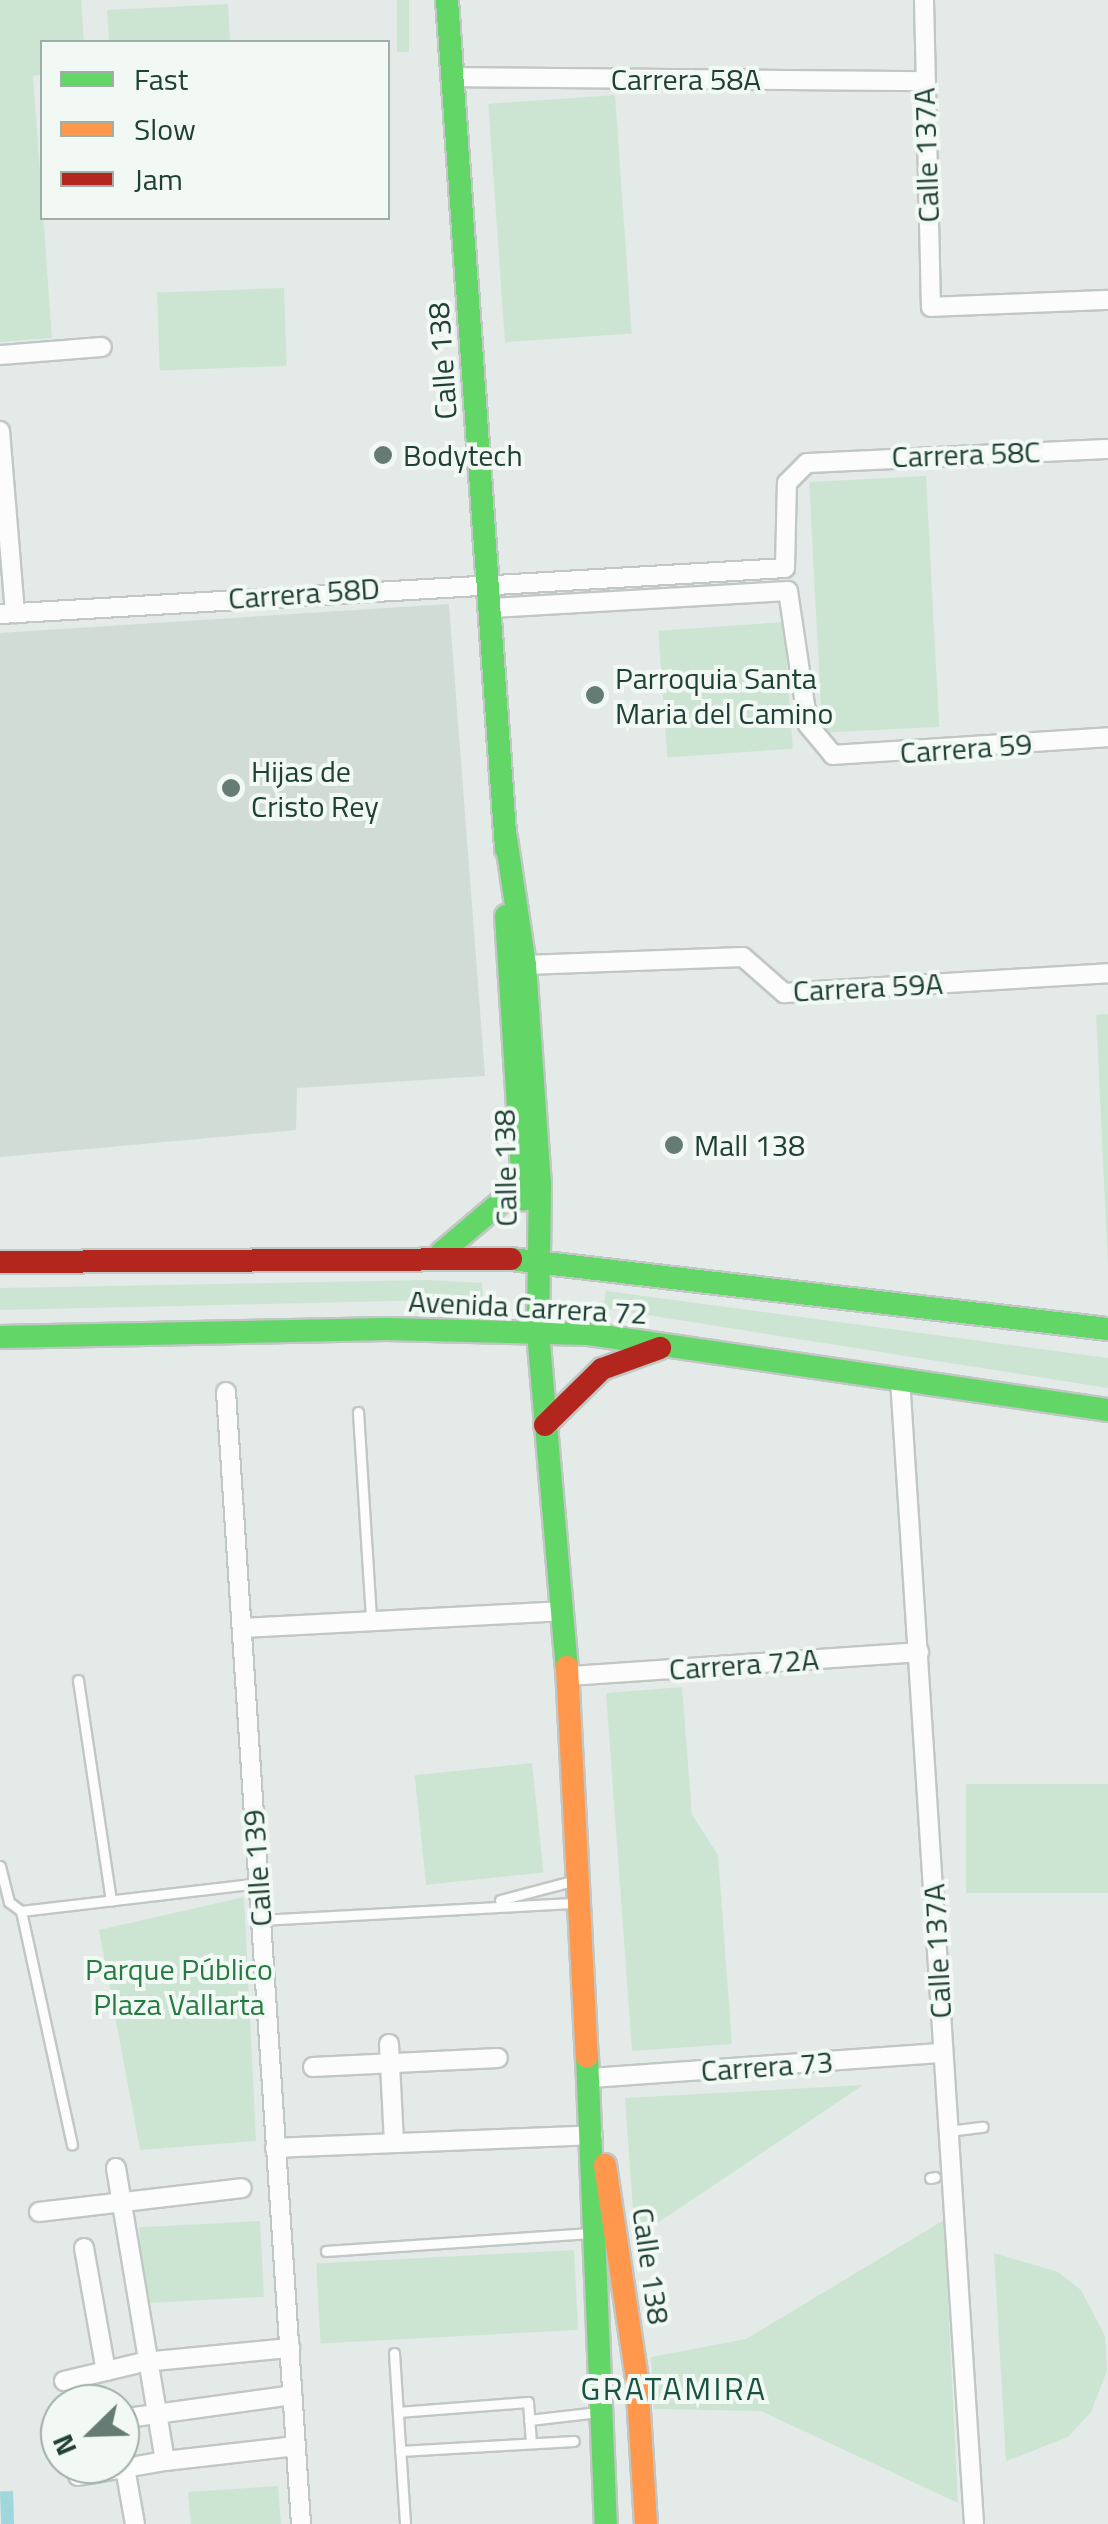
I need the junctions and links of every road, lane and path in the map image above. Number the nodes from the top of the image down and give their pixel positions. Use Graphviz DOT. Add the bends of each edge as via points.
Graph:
graph roads {
  1 [pos="446,0"];
  2 [pos="924,0"];
  3 [pos="450,77"];
  4 [pos="922,81"];
  5 [pos="1108,300"];
  6 [pos="102,347"];
  7 [pos="0,354"];
  8 [pos="0,432"];
  9 [pos="1108,449"];
  10 [pos="785,568"];
  11 [pos="609,577"];
  12 [pos="490,583"];
  13 [pos="610,601"];
  14 [pos="492,608"];
  15 [pos="7,614"];
  16 [pos="1108,737"];
  17 [pos="506,838"];
  18 [pos="525,965"];
  19 [pos="1108,973"];
  20 [pos="522,1185"];
  21 [pos="441,1253"];
  22 [pos="534,1259"];
  23 [pos="0,1262"];
  24 [pos="1108,1329"];
  25 [pos="538,1332"];
  26 [pos="0,1337"];
  27 [pos="670,1346"];
  28 [pos="900,1379"];
  29 [pos="226,1392"];
  30 [pos="1108,1410"];
  31 [pos="358,1412"];
  32 [pos="545,1425"];
  33 [pos="554,1529"];
  34 [pos="552,1612"];
  35 [pos="372,1621"];
  36 [pos="242,1628"];
  37 [pos="919,1652"];
  38 [pos="570,1676"];
  39 [pos="78,1680"];
  40 [pos="576,1822"];
  41 [pos="0,1866"];
  42 [pos="258,1883"];
  43 [pos="580,1891"];
  44 [pos="111,1901"];
  45 [pos="491,1904"];
  46 [pos="21,1912"];
  47 [pos="260,1920"];
  48 [pos="389,2053"];
  49 [pos="943,2053"];
  50 [pos="498,2058"];
  51 [pos="314,2067"];
  52 [pos="591,2078"];
  53 [pos="983,2127"];
  54 [pos="948,2130"];
  55 [pos="592,2135"];
  56 [pos="394,2143"];
  57 [pos="72,2144"];
  58 [pos="276,2148"];
  59 [pos="116,2168"];
  60 [pos="242,2188"];
  61 [pos="120,2198"];
  62 [pos="39,2212"];
  63 [pos="596,2233"];
  64 [pos="84,2248"];
  65 [pos="326,2251"];
  66 [pos="290,2348"];
  67 [pos="394,2353"];
  68 [pos="144,2362"];
  69 [pos="106,2371"];
  70 [pos="64,2381"];
  71 [pos="292,2394"];
  72 [pos="155,2411"];
  73 [pos="602,2411"];
  74 [pos="398,2412"];
  75 [pos="140,2414"];
  76 [pos="529,2420"];
  77 [pos="574,2441"];
  78 [pos="531,2444"];
  79 [pos="296,2446"];
  80 [pos="400,2451"];
  81 [pos="165,2461"];
  82 [pos="140,2465"];
  83 [pos="127,2484"];
  84 [pos="626,2521"];
  85 [pos="135,2524"];
  86 [pos="301,2524"];
  87 [pos="405,2524"];
  88 [pos="974,2524"];
  1 -- 3 [label="main road, Calle 138"];
  2 -- 4 [label="street, Calle 137A"];
  3 -- 4 [label="street, Carrera 58A"];
  3 -- 12 [label="main road, Calle 138"];
  4 -- 5 [label="street, Calle 137A" via="934,308"];
  6 -- 7 [label="street"];
  8 -- 15 [label="street"];
  9 -- 10 [label="street, Carrera 58C" via="807,463 787,483"];
  10 -- 11 [label="street, Carrera 58D"];
  11 -- 12 [label="street, Carrera 58D"];
  11 -- 13 [label="street"];
  12 -- 14 [label="main road, Calle 138"];
  12 -- 15 [label="street, Carrera 58D"];
  13 -- 14 [label="street"];
  13 -- 16 [label="street, Carrera 59" via="788,590 808,725 825,751 849,757"];
  14 -- 17 [label="main road, Calle 138"];
  17 -- 18 [label="main road, Calle 138"];
  17 -- 20 [label="main road, Calle 138" via="506,966"];
  18 -- 19 [label="street, Carrera 59A" via="743,957 784,993"];
  18 -- 22 [label="main road, Calle 138" via="540,1184"];
  20 -- 21 [label="main road"];
  20 -- 22 [label="main road, Calle 138"];
  21 -- 22 [label="main road, Avenida Carrera 72"];
  21 -- 23 [label="main road, Avenida Carrera 72"];
  22 -- 24 [label="main road, Avenida Carrera 72"];
  22 -- 25 [label="main road, Calle 138"];
  25 -- 26 [label="main road, Avenida Carrera 72"];
  25 -- 27 [label="main road, Avenida Carrera 72"];
  25 -- 32 [label="main road, Calle 138"];
  27 -- 28 [label="main road, Avenida Carrera 72"];
  27 -- 32 [label="main road" via="602,1369"];
  28 -- 30 [label="main road, Avenida Carrera 72"];
  28 -- 37 [label="street, Calle 137A"];
  29 -- 36 [label="street, Calle 139"];
  31 -- 35 [label="lane"];
  32 -- 33 [label="main road, Calle 138"];
  33 -- 34 [label="main road, Calle 138"];
  33 -- 38 [label="main road, Calle 138"];
  34 -- 35 [label="street"];
  34 -- 40 [label="main road, Calle 138" via="563,1758"];
  35 -- 36 [label="street"];
  36 -- 42 [label="street, Calle 139"];
  37 -- 38 [label="street, Carrera 72A"];
  37 -- 49 [label="street, Calle 137A"];
  38 -- 40 [label="main road, Calle 138"];
  39 -- 44 [label="lane"];
  40 -- 43 [label="main road, Calle 138"];
  41 -- 46 [label="lane" via="8,1902"];
  42 -- 44 [label="lane"];
  42 -- 47 [label="street, Calle 139"];
  43 -- 45 [label="lane"];
  43 -- 45 [label="lane"];
  43 -- 52 [label="main road, Calle 138"];
  44 -- 46 [label="lane"];
  45 -- 47 [label="lane"];
  46 -- 57 [label="lane"];
  47 -- 58 [label="street, Calle 139"];
  48 -- 50 [label="street"];
  48 -- 51 [label="street"];
  48 -- 56 [label="street"];
  49 -- 52 [label="street, Carrera 73"];
  49 -- 54 [label="street, Calle 137A"];
  52 -- 55 [label="main road, Calle 138"];
  52 -- 84 [label="main road, Calle 138" via="637,2378"];
  53 -- 54 [label="lane"];
  54 -- 88 [label="street, Calle 137A"];
  55 -- 56 [label="street"];
  55 -- 63 [label="main road, Calle 138"];
  56 -- 58 [label="street"];
  58 -- 66 [label="street, Calle 139"];
  59 -- 61 [label="street"];
  60 -- 61 [label="street"];
  61 -- 62 [label="street"];
  61 -- 68 [label="street"];
  63 -- 65 [label="lane"];
  63 -- 73 [label="main road, Calle 138"];
  64 -- 69 [label="street"];
  66 -- 68 [label="street"];
  66 -- 71 [label="street, Calle 139"];
  67 -- 74 [label="lane"];
  68 -- 69 [label="street"];
  68 -- 72 [label="street"];
  69 -- 70 [label="street"];
  71 -- 72 [label="street"];
  71 -- 79 [label="street, Calle 139"];
  72 -- 75 [label="street"];
  72 -- 81 [label="street"];
  73 -- 76 [label="lane"];
  73 -- 84 [label="main road, Calle 138"];
  74 -- 76 [label="lane" via="528,2402"];
  74 -- 80 [label="lane"];
  76 -- 78 [label="lane"];
  77 -- 78 [label="lane"];
  78 -- 80 [label="lane"];
  79 -- 81 [label="street"];
  79 -- 86 [label="street, Calle 139"];
  80 -- 87 [label="lane"];
  81 -- 82 [label="street"];
  83 -- 85 [label="street"];
}
